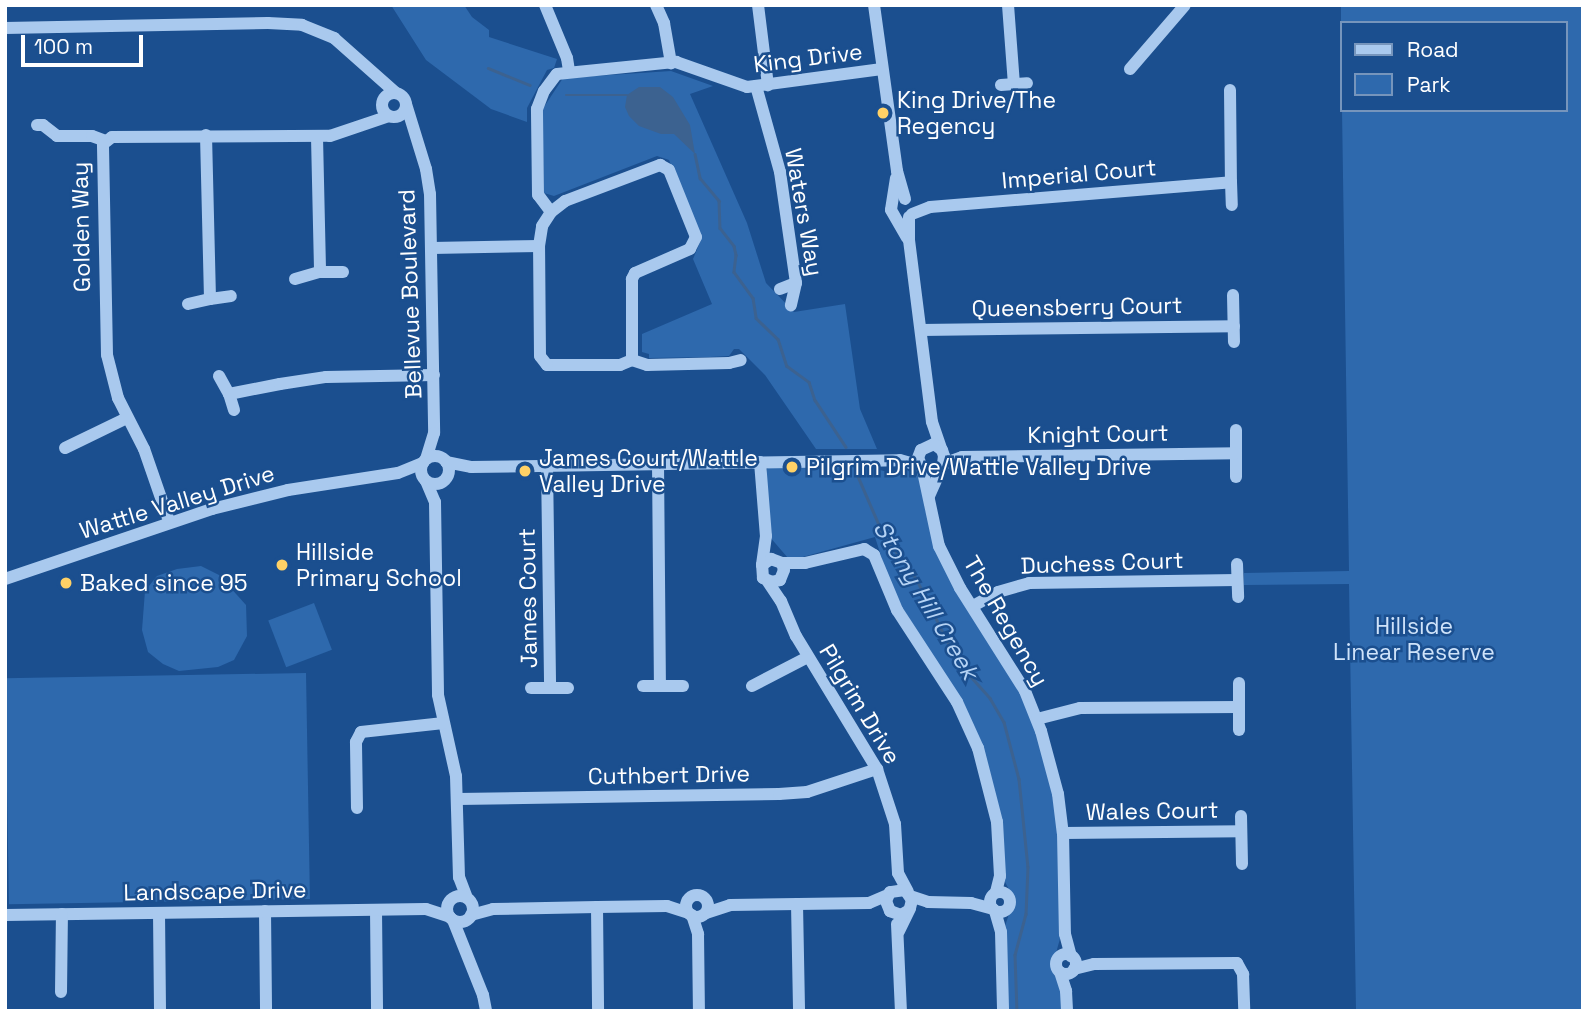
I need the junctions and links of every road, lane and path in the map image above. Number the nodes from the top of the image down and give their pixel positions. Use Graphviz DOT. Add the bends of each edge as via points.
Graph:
graph roads {
  1 [pos="545,5"];
  2 [pos="758,5"];
  3 [pos="874,5"];
  4 [pos="1008,5"];
  5 [pos="1185,5"];
  6 [pos="657,7"];
  7 [pos="5,28"];
  8 [pos="350,52"];
  9 [pos="666,63"];
  10 [pos="882,69"];
  11 [pos="1130,69"];
  12 [pos="569,71"];
  13 [pos="1014,84"];
  14 [pos="762,86"];
  15 [pos="1230,89"];
  16 [pos="396,93"];
  17 [pos="406,104"];
  18 [pos="387,110"];
  19 [pos="37,125"];
  20 [pos="206,135"];
  21 [pos="317,137"];
  22 [pos="106,141"];
  23 [pos="422,155"];
  24 [pos="897,171"];
  25 [pos="1231,182"];
  26 [pos="892,204"];
  27 [pos="1232,205"];
  28 [pos="909,208"];
  29 [pos="551,212"];
  30 [pos="895,218"];
  31 [pos="909,240"];
  32 [pos="539,246"];
  33 [pos="432,248"];
  34 [pos="320,272"];
  35 [pos="343,272"];
  36 [pos="295,279"];
  37 [pos="796,283"];
  38 [pos="780,289"];
  39 [pos="231,296"];
  40 [pos="1233,296"];
  41 [pos="210,299"];
  42 [pos="188,304"];
  43 [pos="791,305"];
  44 [pos="1234,326"];
  45 [pos="920,330"];
  46 [pos="1234,342"];
  47 [pos="632,360"];
  48 [pos="741,360"];
  49 [pos="434,375"];
  50 [pos="219,376"];
  51 [pos="229,394"];
  52 [pos="234,410"];
  53 [pos="127,418"];
  54 [pos="932,422"];
  55 [pos="1236,430"];
  56 [pos="434,433"];
  57 [pos="65,448"];
  58 [pos="922,449"];
  59 [pos="941,449"];
  60 [pos="1236,453"];
  61 [pos="962,457"];
  62 [pos="445,460"];
  63 [pos="900,460"];
  64 [pos="425,461"];
  65 [pos="760,462"];
  66 [pos="658,463"];
  67 [pos="547,465"];
  68 [pos="942,465"];
  69 [pos="922,466"];
  70 [pos="471,467"];
  71 [pos="398,473"];
  72 [pos="1236,477"];
  73 [pos="425,479"];
  74 [pos="445,479"];
  75 [pos="929,496"];
  76 [pos="435,502"];
  77 [pos="169,521"];
  78 [pos="766,536"];
  79 [pos="1237,564"];
  80 [pos="762,565"];
  81 [pos="778,571"];
  82 [pos="8,580"];
  83 [pos="1237,580"];
  84 [pos="1238,597"];
  85 [pos="973,606"];
  86 [pos="808,657"];
  87 [pos="1239,683"];
  88 [pos="643,686"];
  89 [pos="660,686"];
  90 [pos="683,686"];
  91 [pos="752,686"];
  92 [pos="531,688"];
  93 [pos="550,688"];
  94 [pos="568,688"];
  95 [pos="1239,707"];
  96 [pos="1037,719"];
  97 [pos="444,723"];
  98 [pos="1239,730"];
  99 [pos="877,769"];
  100 [pos="458,799"];
  101 [pos="357,808"];
  102 [pos="1241,817"];
  103 [pos="1241,831"];
  104 [pos="1063,833"];
  105 [pos="1242,864"];
  106 [pos="898,873"];
  107 [pos="459,877"];
  108 [pos="999,893"];
  109 [pos="889,894"];
  110 [pos="452,899"];
  111 [pos="468,899"];
  112 [pos="689,899"];
  113 [pos="706,899"];
  114 [pos="909,902"];
  115 [pos="971,902"];
  116 [pos="869,903"];
  117 [pos="797,904"];
  118 [pos="730,905"];
  119 [pos="667,906"];
  120 [pos="597,907"];
  121 [pos="426,909"];
  122 [pos="493,909"];
  123 [pos="999,909"];
  124 [pos="376,910"];
  125 [pos="265,911"];
  126 [pos="891,912"];
  127 [pos="159,913"];
  128 [pos="62,914"];
  129 [pos="697,914"];
  130 [pos="5,915"];
  131 [pos="470,916"];
  132 [pos="451,918"];
  133 [pos="900,931"];
  134 [pos="462,939"];
  135 [pos="1068,964"];
  136 [pos="61,992"];
  137 [pos="160,1011"];
  138 [pos="266,1011"];
  139 [pos="377,1011"];
  140 [pos="486,1011"];
  141 [pos="598,1011"];
  142 [pos="699,1011"];
  143 [pos="799,1011"];
  144 [pos="901,1011"];
  145 [pos="1003,1011"];
  146 [pos="1067,1011"];
  147 [pos="1244,1011"];
  1 -- 12 [label="street"];
  2 -- 14 [label="street, Waters Way"];
  3 -- 10 [label="street"];
  4 -- 13 [label="street"];
  5 -- 11 [label="street"];
  6 -- 9 [label="street" via="664,23"];
  7 -- 8 [label="street, Bellevue Boulevard" via="286,22 324,33"];
  8 -- 16 [label="street, Bellevue Boulevard"];
  8 -- 18 [label="street, Bellevue Boulevard"];
  9 -- 12 [label="street, King Drive"];
  9 -- 14 [label="street, King Drive" via="682,64 741,87"];
  10 -- 14 [label="street, King Drive"];
  10 -- 24 [label="street"];
  12 -- 29 [label="street" via="553,77 537,109 538,195"];
  14 -- 37 [label="street, Waters Way"];
  15 -- 25 [label="street"];
  16 -- 17 [label="street, Bellevue Boulevard"];
  16 -- 18 [label="street"];
  17 -- 18 [label="street" via="404,111"];
  17 -- 23 [label="street, Bellevue Boulevard"];
  18 -- 21 [label="street, Golden Way" via="364,125"];
  18 -- 23 [label="street, Bellevue Boulevard"];
  19 -- 22 [label="street" via="57,136 92,136"];
  20 -- 21 [label="street, Golden Way"];
  20 -- 22 [label="street, Golden Way" via="113,137"];
  20 -- 41 [label="street"];
  21 -- 34 [label="street"];
  22 -- 53 [label="street, Golden Way" via="101,150 105,337 114,384"];
  23 -- 33 [label="street, Bellevue Boulevard" via="430,194"];
  24 -- 26 [label="street"];
  24 -- 28 [label="street"];
  25 -- 27 [label="street"];
  25 -- 28 [label="street, Imperial Court"];
  26 -- 28 [label="street"];
  26 -- 30 [label="street"];
  28 -- 30 [label="street, Imperial Court" via="902,220"];
  28 -- 31 [label="street"];
  29 -- 32 [label="street" via="542,226"];
  29 -- 47 [label="street" via="565,201 649,166 669,170 695,242 684,252 635,273"];
  30 -- 31 [label="street"];
  31 -- 45 [label="street"];
  32 -- 33 [label="street"];
  32 -- 47 [label="street" via="542,361 550,366 623,365"];
  33 -- 49 [label="street, Bellevue Boulevard"];
  34 -- 35 [label="street"];
  34 -- 36 [label="street"];
  37 -- 38 [label="street"];
  37 -- 43 [label="street, Waters Way"];
  39 -- 41 [label="street"];
  40 -- 44 [label="street"];
  41 -- 42 [label="street"];
  44 -- 45 [label="street, Queensberry Court"];
  44 -- 46 [label="street"];
  45 -- 54 [label="street"];
  47 -- 48 [label="street" via="647,365"];
  49 -- 51 [label="street" via="326,377"];
  49 -- 56 [label="street, Bellevue Boulevard"];
  50 -- 51 [label="street"];
  51 -- 52 [label="street"];
  53 -- 57 [label="street"];
  53 -- 77 [label="street, Golden Way" via="144,449"];
  54 -- 58 [label="street"];
  54 -- 59 [label="street"];
  55 -- 60 [label="street"];
  56 -- 62 [label="street, Bellevue Boulevard"];
  56 -- 64 [label="street, Bellevue Boulevard"];
  58 -- 59 [label="street" via="930,444"];
  58 -- 63 [label="street"];
  58 -- 69 [label="street" via="918,458"];
  59 -- 61 [label="street, Knight Court"];
  59 -- 68 [label="street"];
  60 -- 61 [label="street, Knight Court"];
  60 -- 72 [label="street"];
  61 -- 68 [label="street, Knight Court"];
  62 -- 64 [label="street" via="434,456"];
  62 -- 70 [label="street"];
  62 -- 74 [label="street" via="449,470"];
  63 -- 65 [label="street"];
  63 -- 69 [label="street"];
  64 -- 71 [label="street, Wattle Valley Drive"];
  64 -- 73 [label="street"];
  65 -- 66 [label="street"];
  65 -- 78 [label="street, Pilgrim Drive"];
  66 -- 67 [label="street"];
  66 -- 89 [label="street"];
  67 -- 70 [label="street"];
  67 -- 93 [label="street, James Court"];
  68 -- 69 [label="street" via="934,470"];
  68 -- 75 [label="street"];
  69 -- 75 [label="street, The Regency"];
  70 -- 74 [label="street"];
  71 -- 73 [label="street, Wattle Valley Drive"];
  71 -- 77 [label="street, Wattle Valley Drive" via="288,490"];
  73 -- 74 [label="street" via="433,484"];
  73 -- 76 [label="street"];
  74 -- 76 [label="street"];
  75 -- 85 [label="street, The Regency" via="939,546"];
  76 -- 97 [label="street" via="438,695"];
  77 -- 82 [label="street, Wattle Valley Drive"];
  78 -- 80 [label="street, Pilgrim Drive"];
  78 -- 81 [label="street, Pilgrim Drive"];
  79 -- 83 [label="street"];
  80 -- 81 [label="street"];
  80 -- 81 [label="street" via="761,575"];
  81 -- 86 [label="street, Pilgrim Drive" via="781,601"];
  81 -- 108 [label="street" via="864,549 874,555 897,610 957,702 978,748 995,810"];
  83 -- 84 [label="street"];
  83 -- 85 [label="street, Duchess Court" via="1029,583"];
  85 -- 96 [label="street, The Regency"];
  86 -- 91 [label="street"];
  86 -- 99 [label="street, Pilgrim Drive"];
  87 -- 95 [label="street"];
  88 -- 89 [label="street"];
  89 -- 90 [label="street"];
  92 -- 93 [label="street, James Court"];
  93 -- 94 [label="street, James Court"];
  95 -- 96 [label="street" via="1080,709"];
  95 -- 98 [label="street"];
  96 -- 104 [label="street, The Regency" via="1058,794"];
  97 -- 100 [label="street"];
  97 -- 101 [label="street" via="361,732 356,742"];
  99 -- 100 [label="street, Cuthbert Drive" via="834,785 779,794"];
  99 -- 106 [label="street, Pilgrim Drive" via="895,824"];
  100 -- 107 [label="street"];
  102 -- 103 [label="street, Wales Court"];
  103 -- 104 [label="street, Wales Court"];
  103 -- 105 [label="street, Wales Court"];
  104 -- 135 [label="street, The Regency"];
  106 -- 109 [label="street, Pilgrim Drive"];
  106 -- 114 [label="street, Pilgrim Drive"];
  107 -- 110 [label="street"];
  107 -- 111 [label="street"];
  108 -- 115 [label="street"];
  108 -- 123 [label="street" via="990,903"];
  108 -- 123 [label="street" via="1010,900"];
  109 -- 114 [label="street" via="897,889"];
  109 -- 116 [label="street"];
  109 -- 126 [label="street" via="886,901"];
  110 -- 111 [label="street"];
  110 -- 121 [label="street, Landscape Drive"];
  110 -- 132 [label="street" via="447,910"];
  111 -- 122 [label="street"];
  111 -- 131 [label="street"];
  112 -- 113 [label="street" via="696,895"];
  112 -- 119 [label="street"];
  112 -- 129 [label="street" via="687,908"];
  113 -- 118 [label="street"];
  113 -- 129 [label="street" via="708,904"];
  114 -- 115 [label="street"];
  114 -- 126 [label="street" via="901,915"];
  114 -- 133 [label="street"];
  115 -- 123 [label="street"];
  116 -- 117 [label="street"];
  116 -- 126 [label="street"];
  117 -- 118 [label="street"];
  117 -- 143 [label="street"];
  118 -- 129 [label="street"];
  119 -- 120 [label="street"];
  119 -- 129 [label="street"];
  120 -- 122 [label="street"];
  120 -- 141 [label="street"];
  121 -- 124 [label="street, Landscape Drive"];
  121 -- 132 [label="street, Landscape Drive"];
  122 -- 131 [label="street"];
  123 -- 145 [label="street"];
  124 -- 125 [label="street, Landscape Drive"];
  124 -- 139 [label="street"];
  125 -- 127 [label="street, Landscape Drive"];
  125 -- 138 [label="street"];
  126 -- 133 [label="street"];
  127 -- 128 [label="street, Landscape Drive"];
  127 -- 137 [label="street"];
  128 -- 130 [label="street, Landscape Drive"];
  128 -- 136 [label="street"];
  129 -- 142 [label="street"];
  131 -- 132 [label="street" via="461,922"];
  131 -- 134 [label="street"];
  132 -- 134 [label="street"];
  133 -- 144 [label="street"];
  134 -- 140 [label="street"];
  135 -- 146 [label="street, The Regency"];
  135 -- 147 [label="street" via="1237,963 1243,974"];
}
